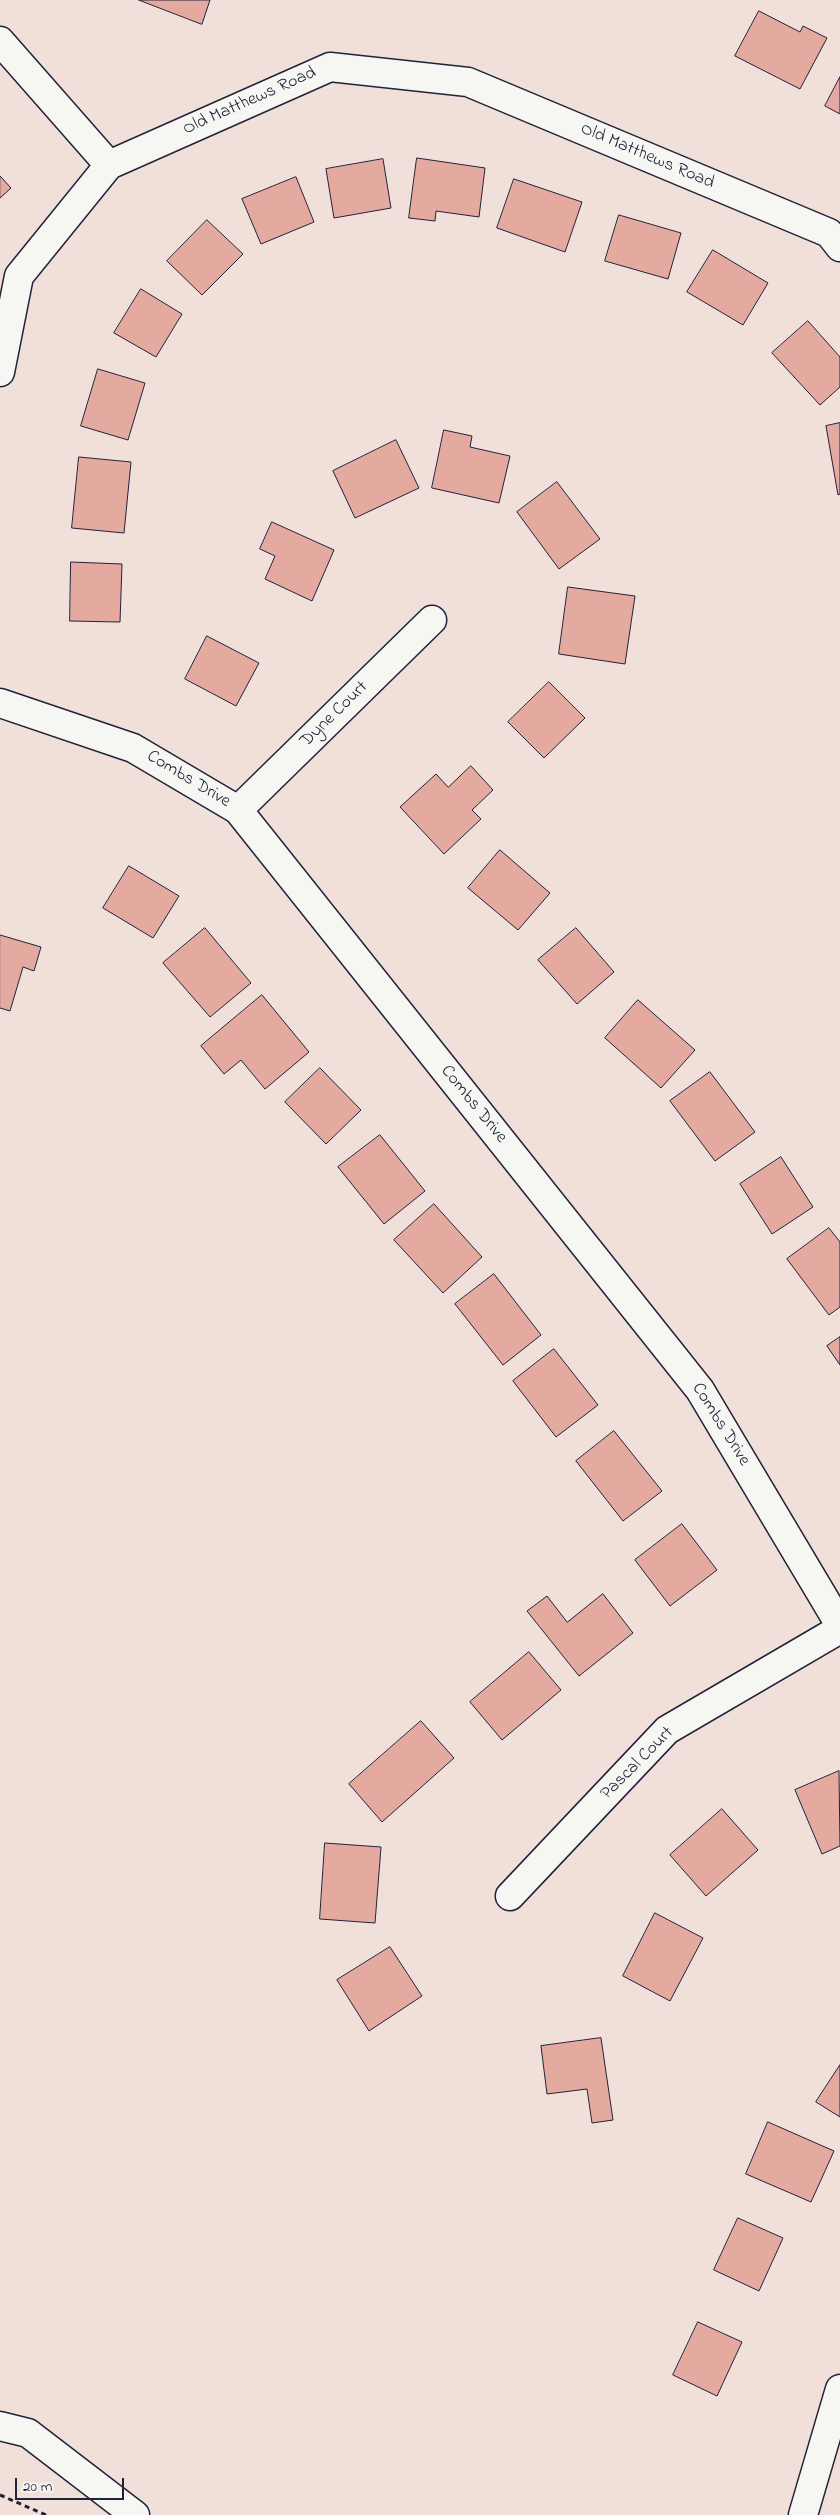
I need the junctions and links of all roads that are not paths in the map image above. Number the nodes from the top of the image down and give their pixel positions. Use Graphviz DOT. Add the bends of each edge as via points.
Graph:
graph roads {
  1 [pos="0,41"];
  2 [pos="109,165"];
  3 [pos="840,246"];
  4 [pos="0,372"];
  5 [pos="432,620"];
  6 [pos="0,703"];
  7 [pos="238,810"];
  8 [pos="840,1627"];
  9 [pos="510,1896"];
  10 [pos="840,2389"];
  11 [pos="0,2426"];
  12 [pos="135,2515"];
  13 [pos="802,2515"];
  1 -- 2 [label="street"];
  2 -- 3 [label="street, Old Matthews Road" via="330,67 468,82 829,233"];
  2 -- 4 [label="street, Old Matthews Road" via="19,276"];
  5 -- 7 [label="street, Dyne Court"];
  6 -- 7 [label="street, Combs Drive" via="133,748"];
  7 -- 8 [label="street, Combs Drive" via="700,1390"];
  8 -- 9 [label="street, Pascal Court" via="667,1730"];
  10 -- 13 [label="street"];
  11 -- 12 [label="street" via="28,2433"];
}
